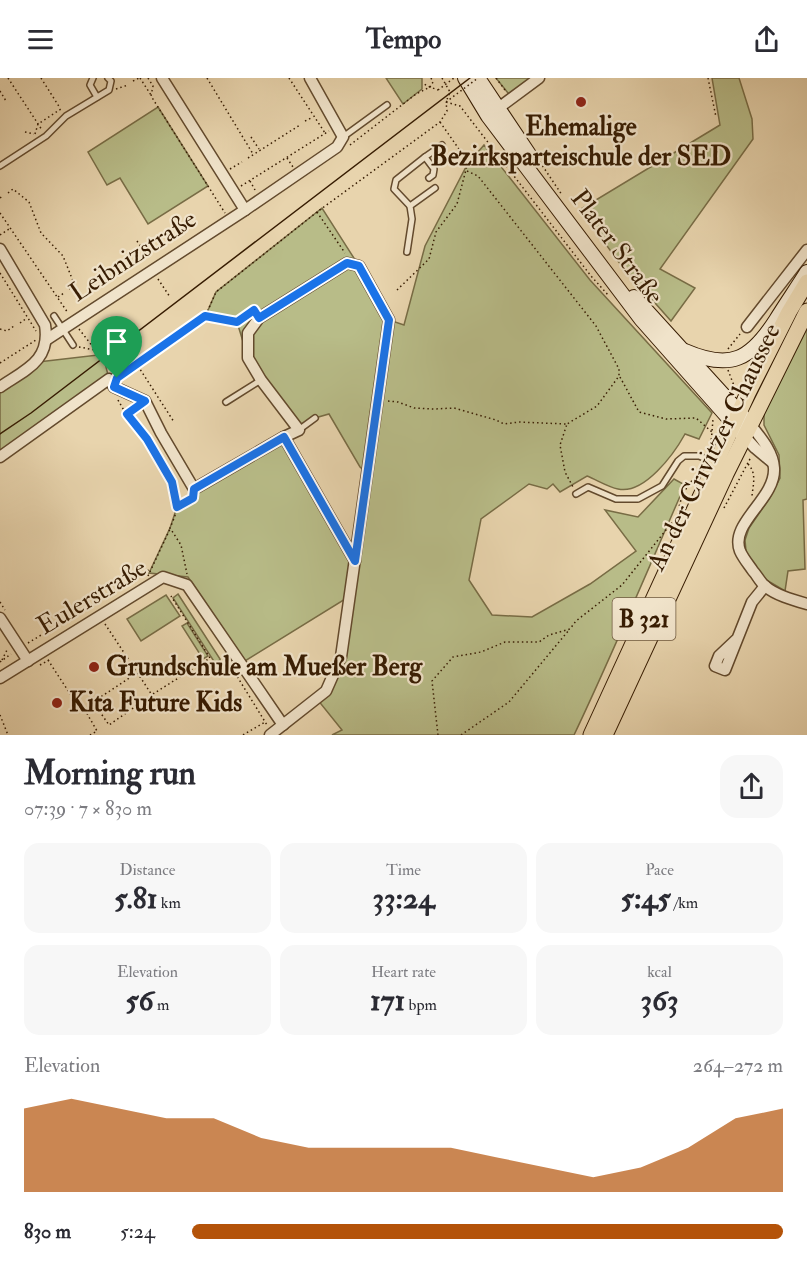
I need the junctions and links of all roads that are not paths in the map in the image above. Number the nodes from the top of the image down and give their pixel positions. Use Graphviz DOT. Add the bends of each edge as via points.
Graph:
graph roads {
  1 [pos="93,78"];
  2 [pos="108,78"];
  3 [pos="162,78"];
  4 [pos="310,78"];
  5 [pos="465,78"];
  6 [pos="478,78"];
  7 [pos="539,78"];
  8 [pos="97,97"];
  9 [pos="387,105"];
  10 [pos="493,112"];
  11 [pos="344,137"];
  12 [pos="442,145"];
  13 [pos="425,157"];
  14 [pos="0,166"];
  15 [pos="429,178"];
  16 [pos="435,188"];
  17 [pos="411,206"];
  18 [pos="245,210"];
  19 [pos="0,249"];
  20 [pos="807,250"];
  21 [pos="407,252"];
  22 [pos="807,272"];
  23 [pos="807,282"];
  24 [pos="807,311"];
  25 [pos="54,316"];
  26 [pos="747,327"];
  27 [pos="62,328"];
  28 [pos="46,340"];
  29 [pos="73,345"];
  30 [pos="681,349"];
  31 [pos="261,380"];
  32 [pos="0,387"];
  33 [pos="226,402"];
  34 [pos="315,418"];
  35 [pos="736,418"];
  36 [pos="298,430"];
  37 [pos="747,430"];
  38 [pos="284,437"];
  39 [pos="0,457"];
  40 [pos="715,463"];
  41 [pos="577,493"];
  42 [pos="355,561"];
  43 [pos="765,586"];
  44 [pos="807,604"];
  45 [pos="0,618"];
  46 [pos="737,639"];
  47 [pos="28,661"];
  48 [pos="0,678"];
  49 [pos="283,725"];
  50 [pos="270,735"];
  51 [pos="591,735"];
  52 [pos="605,735"];
  1 -- 8 [label="lane" via="90,85"];
  2 -- 8 [label="lane" via="109,90"];
  3 -- 18 [label="street"];
  4 -- 11 [label="street"];
  5 -- 10 [label="street, Plater Straße"];
  6 -- 10 [label="street, Plater Straße"];
  7 -- 10 [label="street"];
  8 -- 14 [label="lane"];
  9 -- 11 [label="lane"];
  10 -- 30 [label="street, Plater Straße" via="605,261"];
  10 -- 35 [label="street, Plater Straße" via="640,319"];
  11 -- 18 [label="street, Leibnizstraße" via="337,147"];
  12 -- 13 [label="lane"];
  13 -- 15 [label="lane" via="434,169"];
  13 -- 17 [label="lane" via="396,180 394,189"];
  16 -- 17 [label="lane"];
  17 -- 21 [label="lane"];
  18 -- 27 [label="street, Leibnizstraße"];
  19 -- 28 [label="street" via="45,325"];
  20 -- 26 [label="street, An der Crivitzer Chaussee"];
  22 -- 30 [label="street" via="763,340 746,355 726,360 696,356"];
  23 -- 35 [label="main road, An der Crivitzer Chaussee / B 321"];
  24 -- 37 [label="main road, An der Crivitzer Chaussee / B 321"];
  25 -- 27 [label="lane"];
  27 -- 28 [label="street, Leibnizstraße"];
  27 -- 29 [label="lane"];
  28 -- 32 [label="street" via="38,362"];
  30 -- 35 [label="street, Plater Straße"];
  31 -- 33 [label="lane"];
  31 -- 36 [label="street"];
  31 -- 42 [label="street" via="248,358 248,333 259,318 347,263 359,266 389,320"];
  34 -- 36 [label="lane"];
  35 -- 37 [label="street, Plater Straße"];
  35 -- 40 [label="main road, An der Crivitzer Chaussee / B 321"];
  36 -- 38 [label="street"];
  37 -- 43 [label="street" via="762,455 773,463 772,483 739,537 740,550"];
  37 -- 52 [label="main road, An der Crivitzer Chaussee / B 321"];
  38 -- 39 [label="street" via="194,489 145,401 115,392 109,379"];
  38 -- 42 [label="street"];
  40 -- 41 [label="lane, An der Crivitzer Chaussee" via="699,456 684,456 662,486 638,499 616,499 588,488"];
  40 -- 51 [label="main road, An der Crivitzer Chaussee / B 321"];
  42 -- 49 [label="street" via="341,657 326,691"];
  43 -- 44 [label="street"];
  43 -- 46 [label="street" via="752,603"];
  45 -- 47 [label="street"];
  47 -- 48 [label="street, Eulerstraße"];
  47 -- 49 [label="street, Eulerstraße" via="163,578 187,585"];
  49 -- 50 [label="street"];
}
